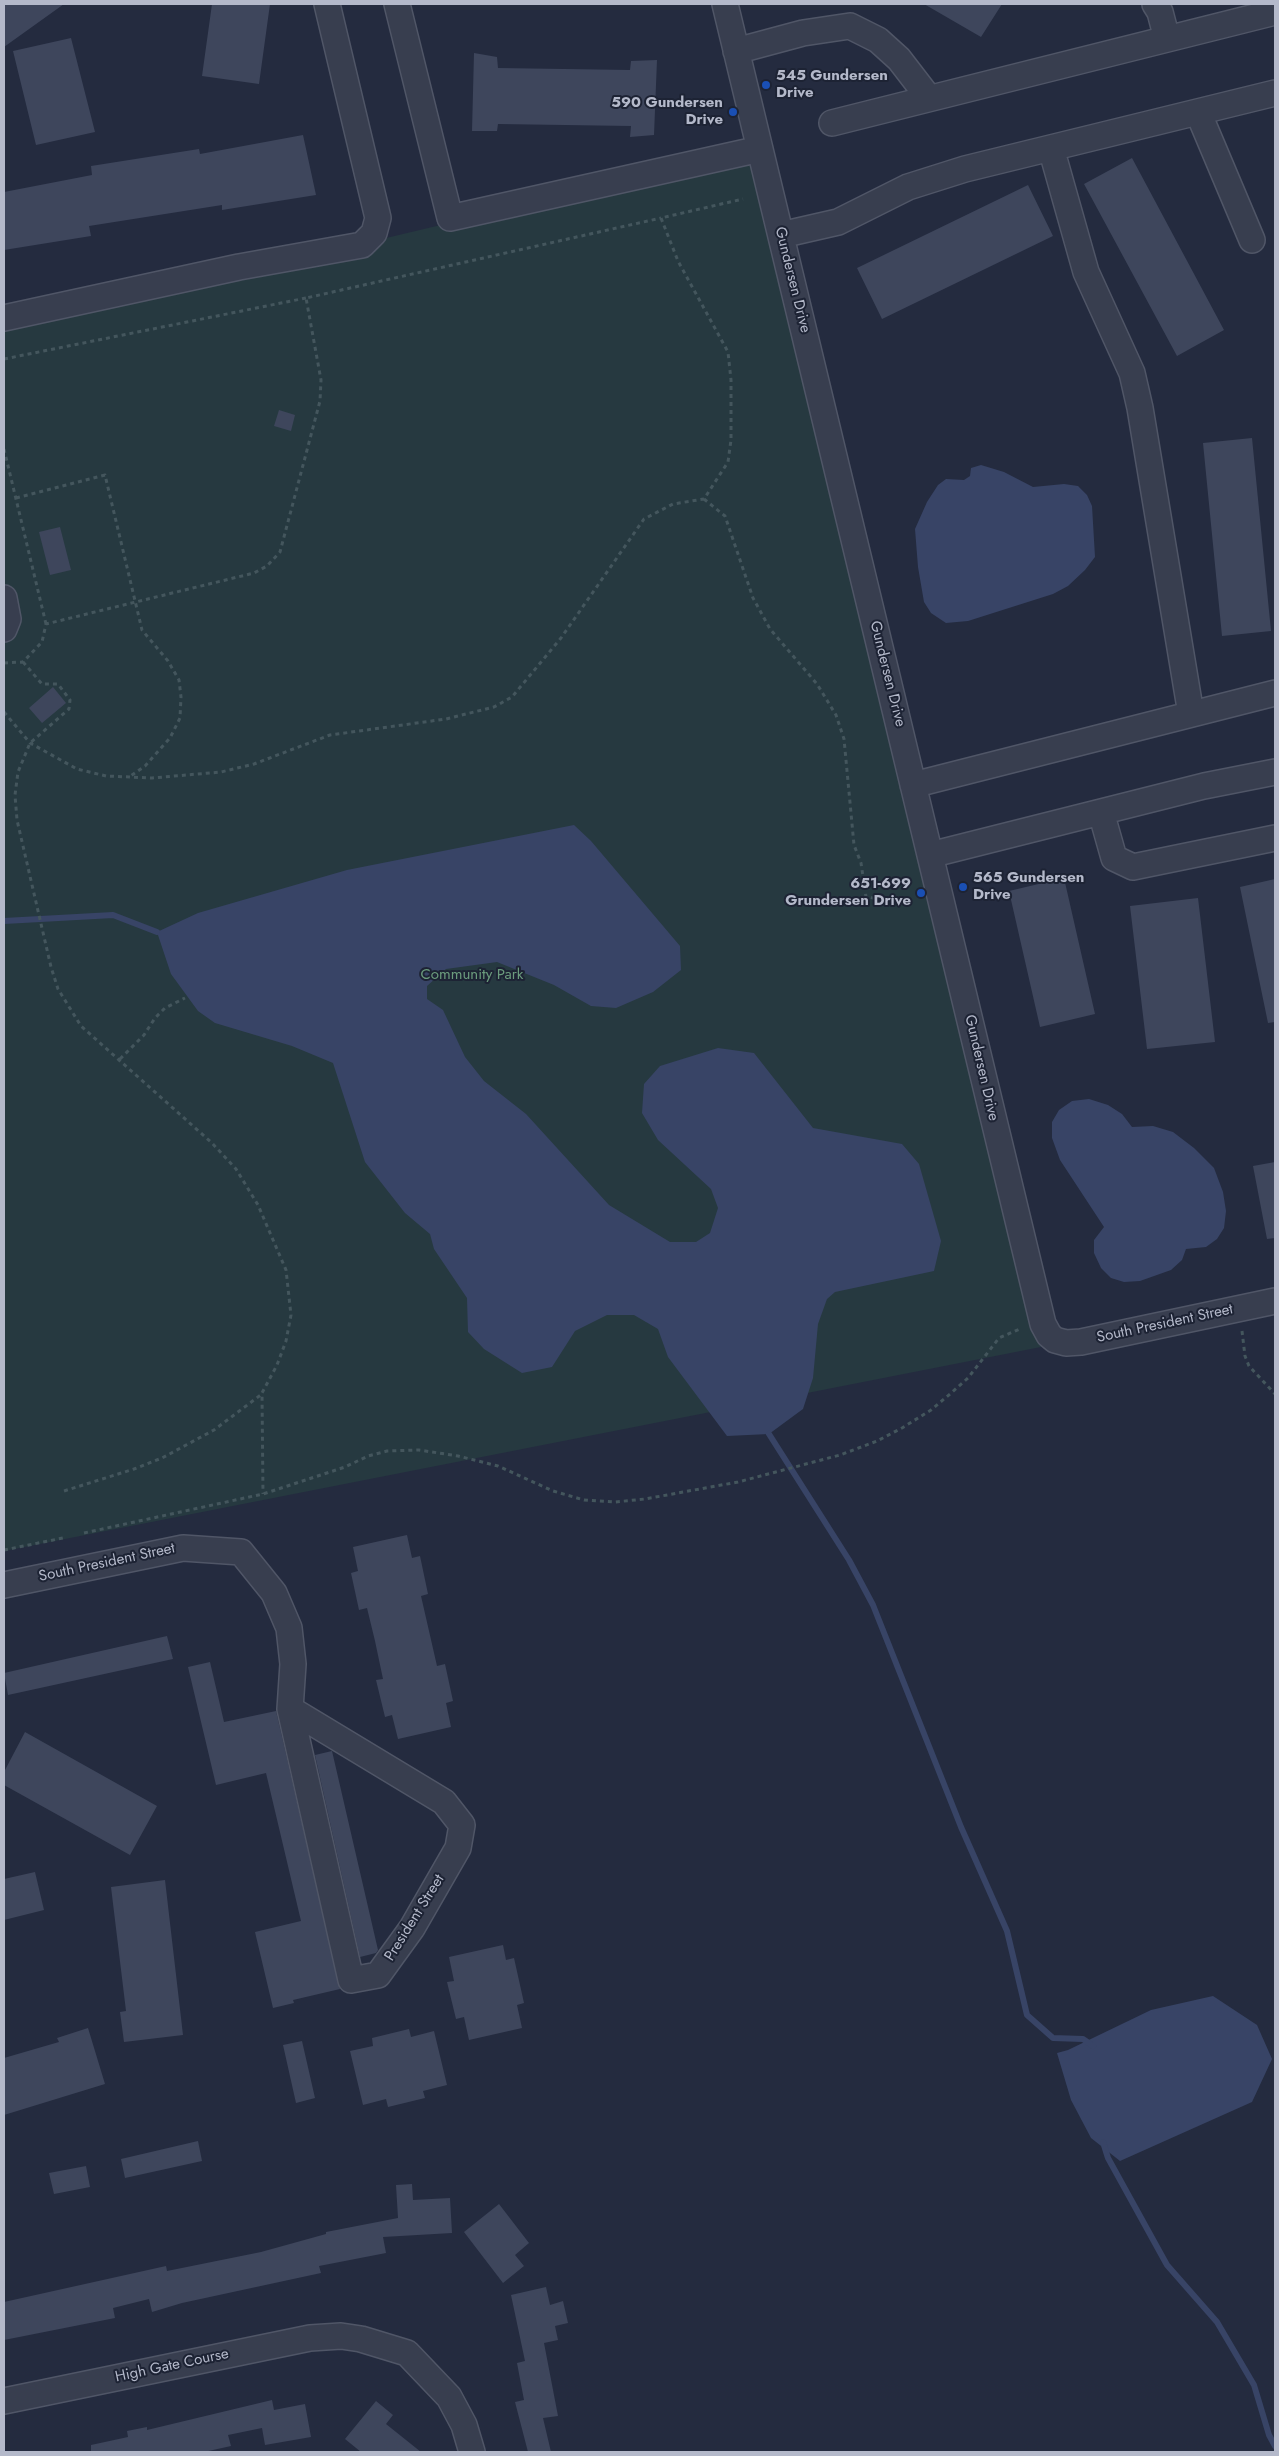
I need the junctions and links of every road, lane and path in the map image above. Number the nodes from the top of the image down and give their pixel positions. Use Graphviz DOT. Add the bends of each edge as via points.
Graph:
graph roads {
  1 [pos="327,4"];
  2 [pos="397,4"];
  3 [pos="725,4"];
  4 [pos="1155,4"];
  5 [pos="1275,12"];
  6 [pos="1167,39"];
  7 [pos="736,51"];
  8 [pos="1275,93"];
  9 [pos="929,98"];
  10 [pos="1198,112"];
  11 [pos="832,123"];
  12 [pos="1051,148"];
  13 [pos="760,149"];
  14 [pos="743,199"];
  15 [pos="661,218"];
  16 [pos="781,235"];
  17 [pos="1252,240"];
  18 [pos="306,298"];
  19 [pos="4,318"];
  20 [pos="4,359"];
  21 [pos="4,449"];
  22 [pos="16,498"];
  23 [pos="704,499"];
  24 [pos="4,598"];
  25 [pos="135,602"];
  26 [pos="46,624"];
  27 [pos="4,629"];
  28 [pos="23,662"];
  29 [pos="4,663"];
  30 [pos="1275,693"];
  31 [pos="4,712"];
  32 [pos="1191,714"];
  33 [pos="30,743"];
  34 [pos="1275,772"];
  35 [pos="128,778"];
  36 [pos="914,785"];
  37 [pos="1102,812"];
  38 [pos="1275,838"];
  39 [pos="930,855"];
  40 [pos="911,903"];
  41 [pos="185,998"];
  42 [pos="120,1060"];
  43 [pos="1275,1301"];
  44 [pos="1241,1322"];
  45 [pos="1026,1327"];
  46 [pos="1055,1340"];
  47 [pos="262,1393"];
  48 [pos="1275,1394"];
  49 [pos="64,1491"];
  50 [pos="263,1494"];
  51 [pos="84,1533"];
  52 [pos="63,1538"];
  53 [pos="4,1550"];
  54 [pos="241,1552"];
  55 [pos="4,1585"];
  56 [pos="290,1709"];
  57 [pos="4,2401"];
  58 [pos="472,2452"];
  1 -- 19 [label="street" via="378,218 374,233 362,245 239,267"];
  2 -- 13 [label="street" via="450,218"];
  3 -- 7 [label="street, Gundersen Drive"];
  4 -- 6 [label="street"];
  5 -- 6 [label="street"];
  6 -- 9 [label="street"];
  7 -- 9 [label="street" via="803,33 850,26 878,40 899,58"];
  7 -- 13 [label="street, Gundersen Drive"];
  8 -- 10 [label="street"];
  9 -- 11 [label="street"];
  10 -- 12 [label="street"];
  10 -- 17 [label="street"];
  12 -- 16 [label="street" via="908,186 838,222"];
  12 -- 32 [label="street" via="1086,272 1132,373"];
  13 -- 16 [label="street, Gundersen Drive"];
  14 -- 15 [label="path"];
  15 -- 18 [label="path"];
  15 -- 23 [label="path" via="678,261 728,352 731,380 728,462"];
  16 -- 36 [label="street, Gundersen Drive"];
  18 -- 20 [label="path"];
  18 -- 25 [label="path" via="321,380 320,401 280,552 267,566 254,573"];
  21 -- 22 [label="path"];
  22 -- 25 [label="path" via="105,475"];
  22 -- 26 [label="path"];
  23 -- 35 [label="path" via="673,504 644,519 529,679 512,697 494,707 446,719 330,735 254,764 221,772"];
  23 -- 40 [label="path" via="725,516 752,598 770,629 817,684 836,715 844,739 854,845 861,863 866,897"];
  24 -- 27 [label="street" via="8,619"];
  25 -- 26 [label="path"];
  25 -- 35 [label="path" via="142,630 180,680 181,698 180,718 170,738 145,766"];
  26 -- 28 [label="path" via="42,642"];
  28 -- 29 [label="path"];
  28 -- 33 [label="path" via="42,684 58,684 70,700 69,709"];
  30 -- 32 [label="street"];
  31 -- 33 [label="path"];
  32 -- 36 [label="street"];
  33 -- 35 [label="path" via="77,769"];
  33 -- 42 [label="path" via="18,772 15,795 17,820 51,967 58,989 81,1026"];
  34 -- 37 [label="street"];
  36 -- 39 [label="street, Gundersen Drive"];
  37 -- 38 [label="street" via="1114,858 1133,867"];
  37 -- 39 [label="street"];
  39 -- 46 [label="street, Gundersen Drive" via="1043,1324"];
  41 -- 42 [label="path" via="154,1018 144,1035"];
  42 -- 47 [label="path" via="212,1143 236,1169 274,1241 286,1270 291,1315 286,1341"];
  43 -- 46 [label="street, South President Street" via="1080,1342"];
  44 -- 48 [label="path" via="1249,1366"];
  45 -- 50 [label="path" via="999,1338 968,1378 931,1410 877,1441 738,1482 645,1499 592,1501 553,1491 498,1466 419,1450 387,1451 368,1456"];
  47 -- 49 [label="path" via="214,1430 162,1458"];
  47 -- 50 [label="path"];
  50 -- 51 [label="path"];
  52 -- 53 [label="path"];
  54 -- 55 [label="street, South President Street" via="183,1548"];
  54 -- 56 [label="street, President Street" via="274,1593 289,1628 293,1664"];
  56 -- 56 [label="street, President Street" via="444,1802 462,1825 458,1848 412,1928 378,1975 351,1980"];
  57 -- 58 [label="street, High Gate Course" via="310,2338 341,2336 408,2353 449,2397 464,2425"];
}
